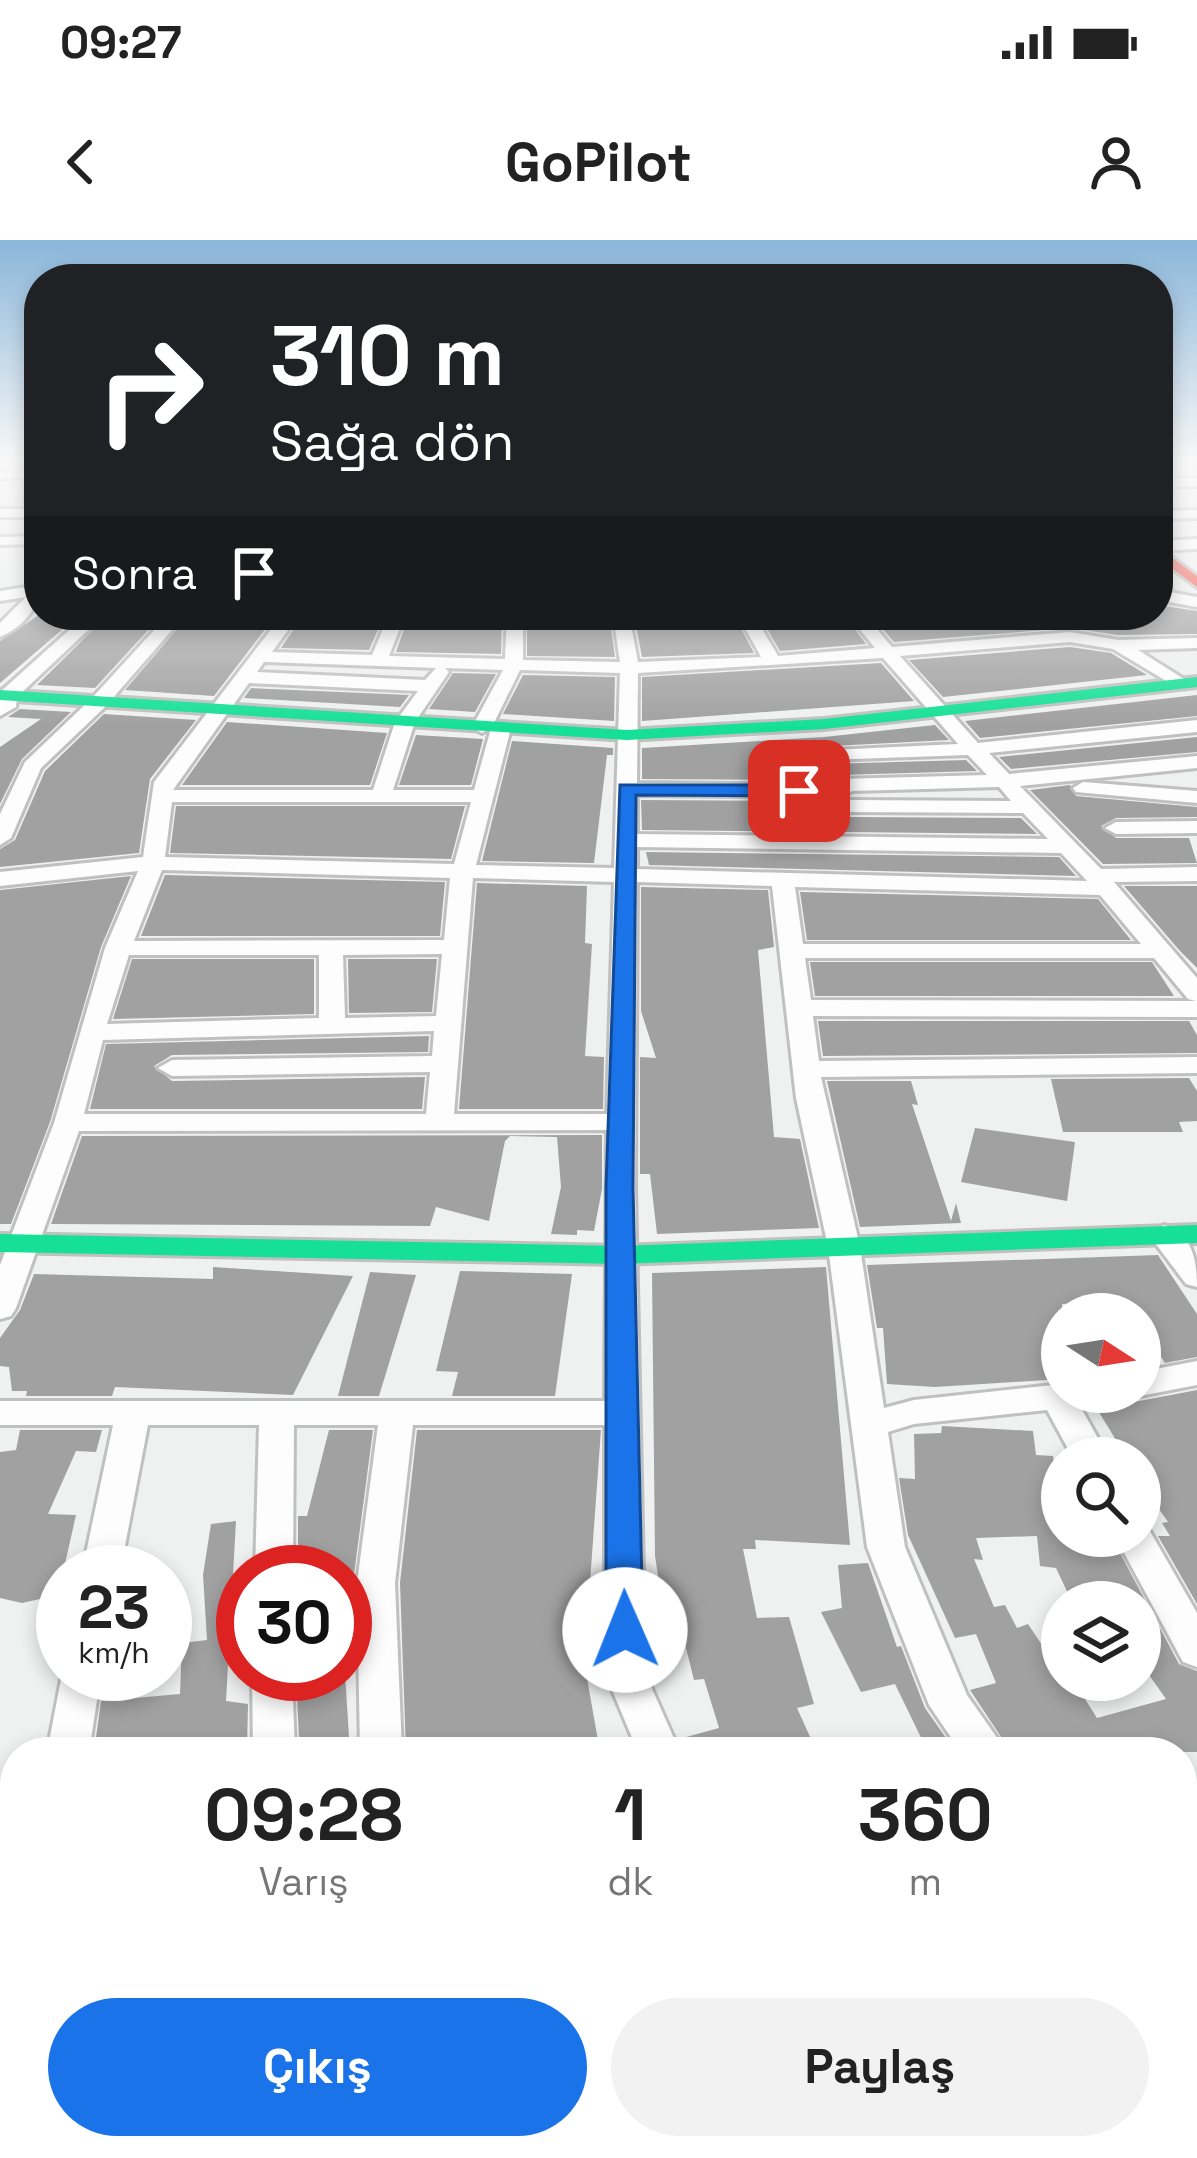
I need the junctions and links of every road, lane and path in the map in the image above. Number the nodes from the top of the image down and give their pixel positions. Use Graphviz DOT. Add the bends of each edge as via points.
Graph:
graph roads {
  1 [pos="24,612"];
  2 [pos="80,630"];
  3 [pos="164,630"];
  4 [pos="279,630"];
  5 [pos="391,630"];
  6 [pos="515,630"];
  7 [pos="623,630"];
  8 [pos="754,630"];
  9 [pos="868,630"];
  10 [pos="1072,630"];
  11 [pos="0,632"];
  12 [pos="1070,637"];
  13 [pos="1197,643"];
  14 [pos="1118,645"];
  15 [pos="886,652"];
  16 [pos="379,659"];
  17 [pos="772,661"];
  18 [pos="447,663"];
  19 [pos="514,665"];
  20 [pos="250,667"];
  21 [pos="628,668"];
  22 [pos="1188,682"];
  23 [pos="430,686"];
  24 [pos="2,701"];
  25 [pos="98,703"];
  26 [pos="217,710"];
  27 [pos="938,711"];
  28 [pos="405,722"];
  29 [pos="824,724"];
  30 [pos="1197,726"];
  31 [pos="491,728"];
  32 [pos="627,735"];
  33 [pos="974,749"];
  34 [pos="832,756"];
  35 [pos="1197,762"];
  36 [pos="1005,781"];
  37 [pos="626,789"];
  38 [pos="843,794"];
  39 [pos="160,796"];
  40 [pos="381,796"];
  41 [pos="483,796"];
  42 [pos="1189,796"];
  43 [pos="1029,807"];
  44 [pos="1197,825"];
  45 [pos="1116,828"];
  46 [pos="0,838"];
  47 [pos="629,840"];
  48 [pos="854,842"];
  49 [pos="1064,846"];
  50 [pos="153,863"];
  51 [pos="625,874"];
  52 [pos="1197,874"];
  53 [pos="462,875"];
  54 [pos="0,879"];
  55 [pos="783,880"];
  56 [pos="861,882"];
  57 [pos="1101,882"];
  58 [pos="331,947"];
  59 [pos="455,947"];
  60 [pos="117,948"];
  61 [pos="793,951"];
  62 [pos="1159,951"];
  63 [pos="1192,981"];
  64 [pos="799,1008"];
  65 [pos="1197,1009"];
  66 [pos="448,1023"];
  67 [pos="332,1026"];
  68 [pos="93,1032"];
  69 [pos="445,1064"];
  70 [pos="1197,1065"];
  71 [pos="172,1068"];
  72 [pos="806,1069"];
  73 [pos="621,1122"];
  74 [pos="68,1123"];
  75 [pos="439,1123"];
  76 [pos="1181,1234"];
  77 [pos="13,1243"];
  78 [pos="844,1247"];
  79 [pos="620,1255"];
  80 [pos="1197,1277"];
  81 [pos="0,1308"];
  82 [pos="1197,1373"];
  83 [pos="1161,1380"];
  84 [pos="1041,1401"];
  85 [pos="0,1413"];
  86 [pos="134,1413"];
  87 [pos="277,1413"];
  88 [pos="397,1413"];
  89 [pos="622,1413"];
  90 [pos="869,1425"];
  91 [pos="107,1545"];
  92 [pos="275,1545"];
  93 [pos="1146,1557"];
  94 [pos="1197,1649"];
  95 [pos="76,1701"];
  96 [pos="273,1701"];
  97 [pos="70,1737"];
  98 [pos="274,1737"];
  99 [pos="381,1737"];
  100 [pos="653,1737"];
  101 [pos="975,1737"];
  1 -- 11 [label="street"];
  2 -- 24 [label="street"];
  3 -- 25 [label="street"];
  4 -- 20 [label="street"];
  5 -- 16 [label="street"];
  6 -- 19 [label="street"];
  7 -- 21 [label="street"];
  8 -- 17 [label="street"];
  9 -- 15 [label="street"];
  10 -- 12 [label="street"];
  12 -- 14 [label="street"];
  12 -- 15 [label="street" via="1002,635"];
  13 -- 14 [label="street"];
  14 -- 22 [label="street"];
  15 -- 17 [label="street"];
  15 -- 27 [label="street"];
  16 -- 18 [label="street"];
  16 -- 20 [label="street"];
  17 -- 21 [label="street"];
  18 -- 19 [label="street"];
  18 -- 23 [label="street"];
  19 -- 21 [label="street"];
  19 -- 31 [label="street"];
  20 -- 23 [label="street"];
  20 -- 26 [label="street"];
  21 -- 32 [label="street"];
  22 -- 27 [label="street"];
  23 -- 28 [label="street"];
  24 -- 25 [label="street"];
  25 -- 26 [label="street"];
  25 -- 46 [label="street" via="32,766"];
  26 -- 28 [label="street"];
  26 -- 39 [label="street"];
  27 -- 29 [label="street"];
  27 -- 33 [label="street"];
  28 -- 31 [label="street"];
  28 -- 40 [label="street"];
  29 -- 32 [label="street"];
  29 -- 34 [label="street"];
  30 -- 33 [label="street"];
  31 -- 32 [label="street"];
  31 -- 41 [label="street"];
  32 -- 37 [label="street"];
  33 -- 34 [label="street"];
  33 -- 36 [label="street"];
  34 -- 38 [label="street"];
  35 -- 36 [label="street"];
  36 -- 38 [label="street"];
  36 -- 42 [label="street"];
  36 -- 43 [label="street"];
  37 -- 38 [label="street"];
  37 -- 47 [label="street"];
  38 -- 43 [label="street"];
  38 -- 48 [label="street"];
  39 -- 40 [label="street"];
  39 -- 50 [label="street"];
  40 -- 41 [label="street"];
  41 -- 53 [label="street"];
  42 -- 44 [label="street"];
  43 -- 49 [label="street"];
  44 -- 45 [label="street"];
  47 -- 48 [label="street"];
  47 -- 51 [label="street"];
  48 -- 49 [label="street"];
  48 -- 56 [label="street"];
  49 -- 57 [label="street"];
  50 -- 53 [label="street"];
  50 -- 54 [label="street"];
  50 -- 60 [label="street"];
  51 -- 53 [label="street"];
  51 -- 55 [label="street"];
  51 -- 73 [label="street"];
  52 -- 57 [label="street"];
  53 -- 59 [label="street"];
  55 -- 56 [label="street"];
  55 -- 61 [label="street"];
  56 -- 57 [label="street"];
  57 -- 62 [label="street"];
  58 -- 59 [label="street"];
  58 -- 60 [label="street"];
  58 -- 67 [label="street"];
  59 -- 66 [label="street"];
  60 -- 68 [label="street"];
  61 -- 62 [label="street"];
  61 -- 64 [label="street"];
  62 -- 63 [label="street"];
  64 -- 65 [label="street"];
  64 -- 72 [label="street"];
  66 -- 67 [label="street"];
  66 -- 69 [label="street"];
  67 -- 68 [label="street"];
  68 -- 74 [label="street"];
  69 -- 71 [label="street"];
  69 -- 75 [label="street"];
  70 -- 72 [label="street"];
  72 -- 78 [label="street"];
  73 -- 75 [label="street"];
  73 -- 79 [label="street"];
  74 -- 75 [label="street"];
  74 -- 77 [label="street"];
  76 -- 78 [label="street"];
  76 -- 80 [label="street"];
  77 -- 79 [label="street"];
  77 -- 81 [label="street"];
  78 -- 79 [label="street"];
  78 -- 90 [label="street"];
  79 -- 89 [label="street"];
  82 -- 83 [label="street"];
  84 -- 90 [label="street" via="914,1412"];
  85 -- 86 [label="street"];
  86 -- 87 [label="street"];
  86 -- 91 [label="street"];
  87 -- 88 [label="street"];
  87 -- 92 [label="street"];
  88 -- 89 [label="street"];
  88 -- 99 [label="street" via="376,1583"];
  89 -- 100 [label="street" via="625,1673"];
  90 -- 101 [label="street" via="886,1547 950,1705"];
  93 -- 94 [label="street"];
  95 -- 97 [label="street"];
  96 -- 98 [label="street"];
}
